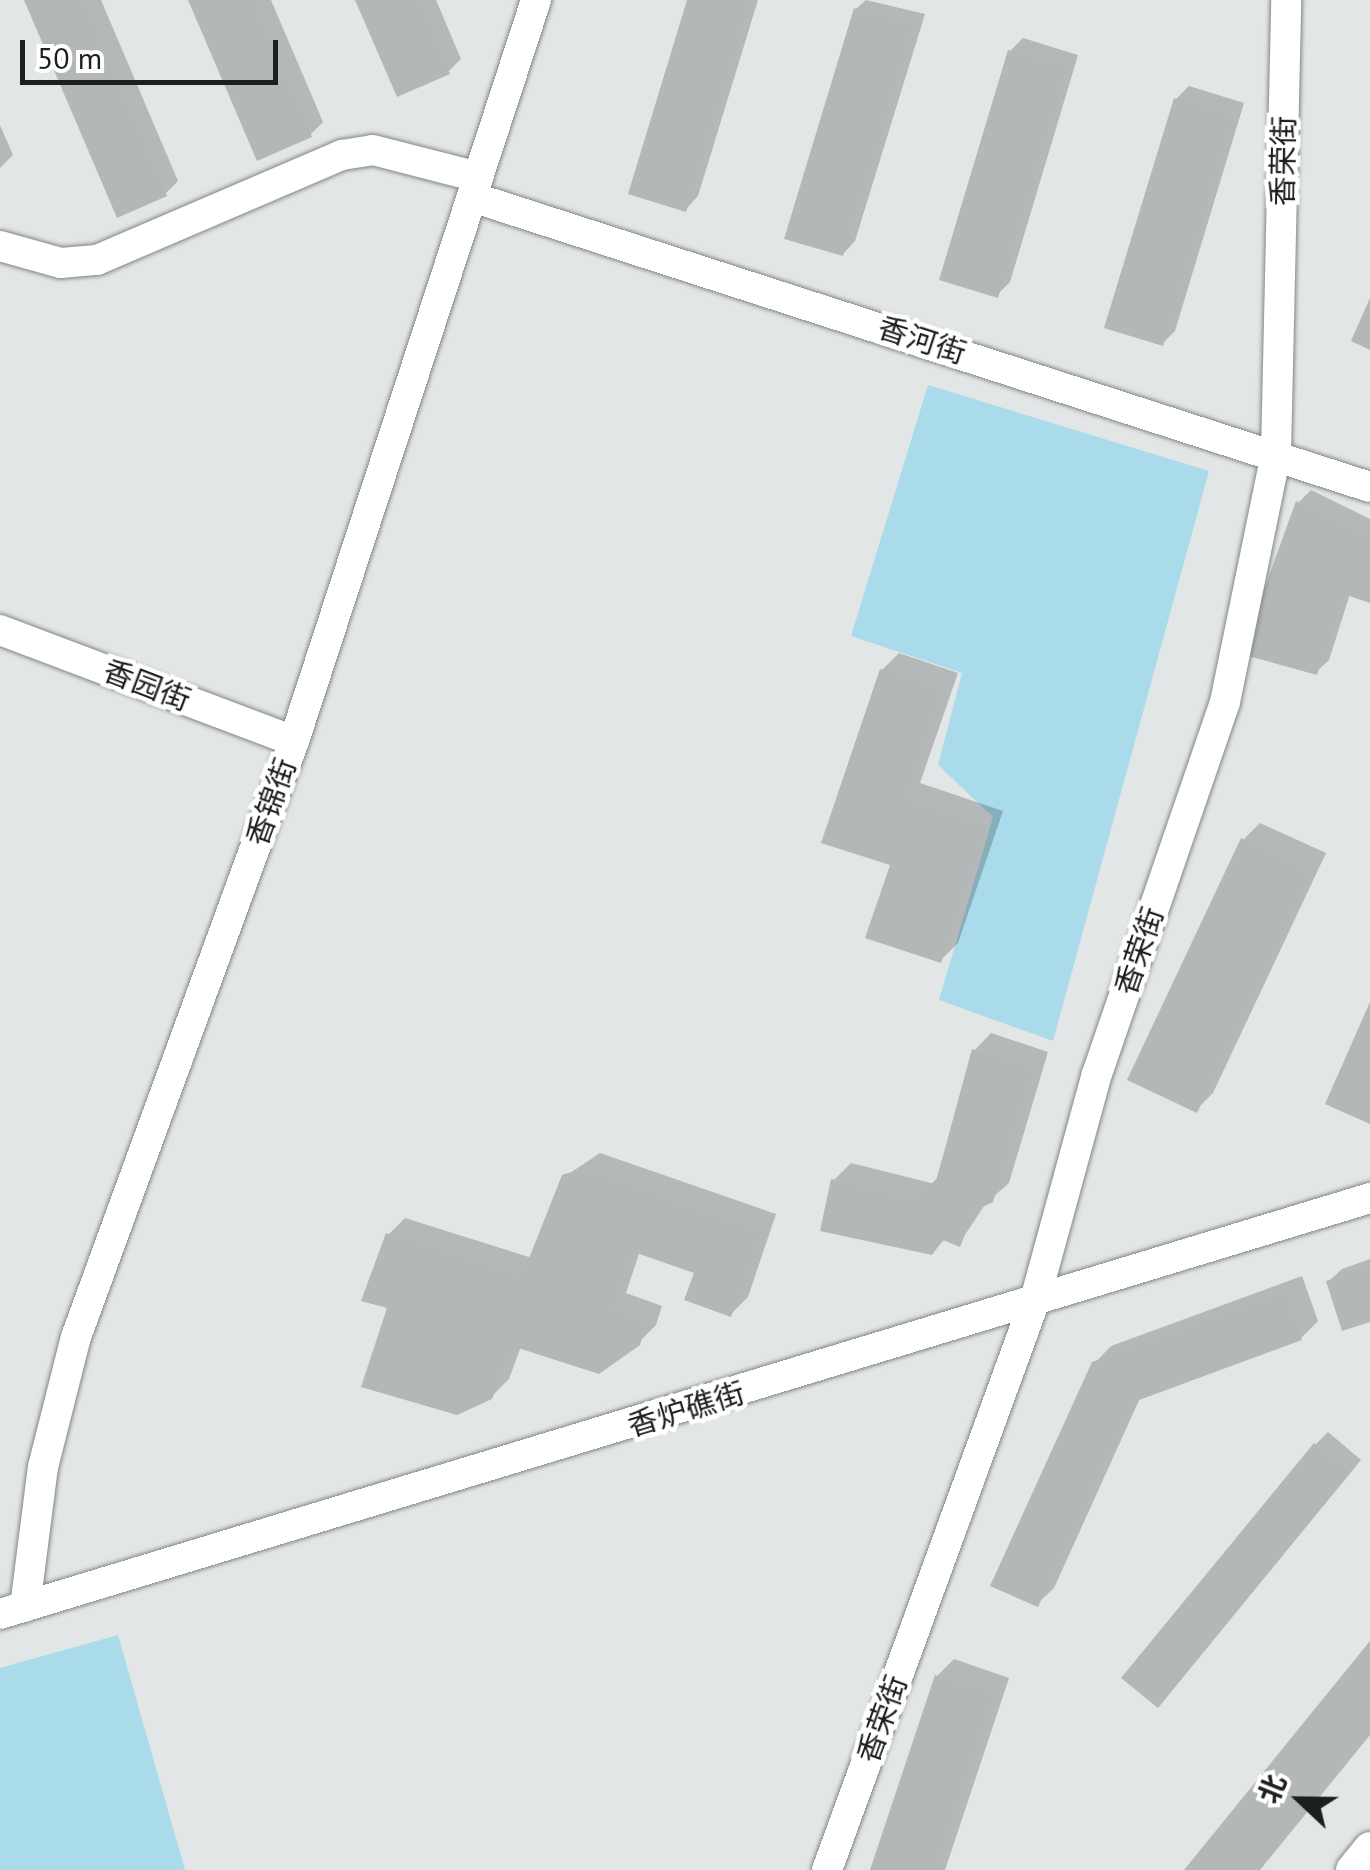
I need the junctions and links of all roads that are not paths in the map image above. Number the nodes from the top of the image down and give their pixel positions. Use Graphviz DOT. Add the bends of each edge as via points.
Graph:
graph roads {
  1 [pos="536,0"];
  2 [pos="1286,0"];
  3 [pos="475,187"];
  4 [pos="0,246"];
  5 [pos="1276,454"];
  6 [pos="1370,487"];
  7 [pos="0,630"];
  8 [pos="294,740"];
  9 [pos="1370,1198"];
  10 [pos="1035,1300"];
  11 [pos="12,1611"];
  12 [pos="1370,1849"];
  13 [pos="827,1870"];
  14 [pos="1353,1870"];
  1 -- 3 [label="street, 香锦街"];
  2 -- 5 [label="street, 香荣街"];
  3 -- 4 [label="street, 香河街" via="373,150 342,155 97,260 61,263"];
  3 -- 5 [label="street, 香河街"];
  3 -- 8 [label="street, 香锦街"];
  5 -- 6 [label="street, 香河街"];
  5 -- 10 [label="street, 香荣街" via="1225,702 1097,1074"];
  7 -- 8 [label="street, 香园街"];
  8 -- 11 [label="street, 香锦街" via="76,1337"];
  9 -- 10 [label="street, 香炉礁街"];
  10 -- 11 [label="street, 香炉礁街"];
  10 -- 13 [label="street, 香荣街"];
  12 -- 14 [label="street"];
}
